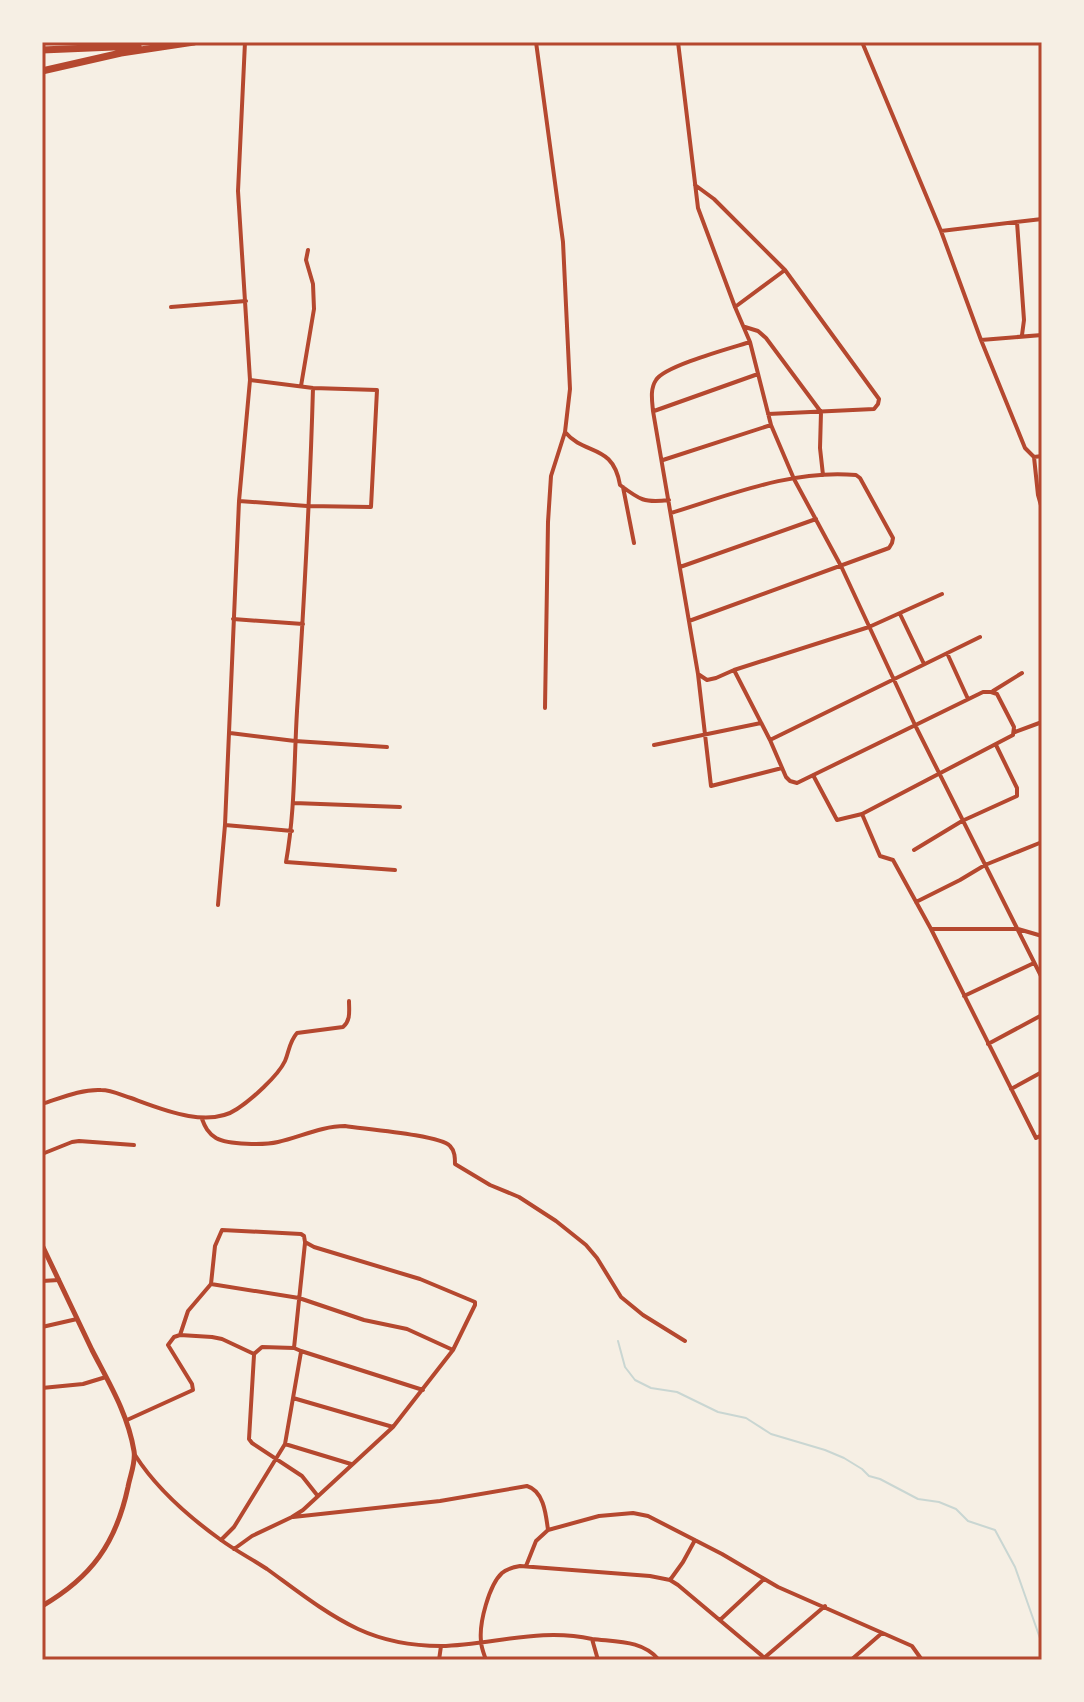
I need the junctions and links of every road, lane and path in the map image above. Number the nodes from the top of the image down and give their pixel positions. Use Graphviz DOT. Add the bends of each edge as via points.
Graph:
graph roads {
  1 [pos="194,42"];
  2 [pos="245,42"];
  3 [pos="536,42"];
  4 [pos="678,42"];
  5 [pos="862,42"];
  6 [pos="168,45"];
  7 [pos="42,50"];
  8 [pos="42,71"];
  9 [pos="695,185"];
  10 [pos="1042,219"];
  11 [pos="1017,222"];
  12 [pos="941,231"];
  13 [pos="308,250"];
  14 [pos="785,270"];
  15 [pos="246,301"];
  16 [pos="171,307"];
  17 [pos="735,307"];
  18 [pos="745,327"];
  19 [pos="1042,335"];
  20 [pos="1022,336"];
  21 [pos="981,340"];
  22 [pos="750,342"];
  23 [pos="758,374"];
  24 [pos="250,380"];
  25 [pos="301,386"];
  26 [pos="313,388"];
  27 [pos="653,411"];
  28 [pos="821,412"];
  29 [pos="768,414"];
  30 [pos="771,425"];
  31 [pos="565,432"];
  32 [pos="1042,456"];
  33 [pos="1034,457"];
  34 [pos="663,460"];
  35 [pos="823,475"];
  36 [pos="794,479"];
  37 [pos="623,487"];
  38 [pos="669,500"];
  39 [pos="239,501"];
  40 [pos="307,506"];
  41 [pos="1042,509"];
  42 [pos="671,513"];
  43 [pos="816,519"];
  44 [pos="634,543"];
  45 [pos="841,566"];
  46 [pos="680,567"];
  47 [pos="942,594"];
  48 [pos="900,614"];
  49 [pos="233,619"];
  50 [pos="689,621"];
  51 [pos="303,624"];
  52 [pos="869,627"];
  53 [pos="980,637"];
  54 [pos="947,653"];
  55 [pos="924,664"];
  56 [pos="734,670"];
  57 [pos="1022,673"];
  58 [pos="698,674"];
  59 [pos="895,678"];
  60 [pos="991,692"];
  61 [pos="968,699"];
  62 [pos="545,708"];
  63 [pos="1042,722"];
  64 [pos="761,723"];
  65 [pos="915,725"];
  66 [pos="1015,732"];
  67 [pos="229,733"];
  68 [pos="705,734"];
  69 [pos="770,740"];
  70 [pos="295,741"];
  71 [pos="654,745"];
  72 [pos="996,745"];
  73 [pos="387,747"];
  74 [pos="782,768"];
  75 [pos="939,772"];
  76 [pos="813,775"];
  77 [pos="294,803"];
  78 [pos="400,807"];
  79 [pos="862,814"];
  80 [pos="962,821"];
  81 [pos="225,825"];
  82 [pos="292,831"];
  83 [pos="1042,842"];
  84 [pos="914,850"];
  85 [pos="985,865"];
  86 [pos="395,870"];
  87 [pos="916,902"];
  88 [pos="218,905"];
  89 [pos="931,929"];
  90 [pos="1018,929"];
  91 [pos="1042,936"];
  92 [pos="1034,963"];
  93 [pos="1042,978"];
  94 [pos="964,996"];
  95 [pos="349,1001"];
  96 [pos="1042,1015"];
  97 [pos="988,1044"];
  98 [pos="1042,1072"];
  99 [pos="1011,1089"];
  100 [pos="42,1104"];
  101 [pos="202,1119"];
  102 [pos="1042,1135"];
  103 [pos="134,1145"];
  104 [pos="42,1154"];
  105 [pos="305,1242"];
  106 [pos="42,1245"];
  107 [pos="59,1280"];
  108 [pos="42,1281"];
  109 [pos="211,1284"];
  110 [pos="299,1298"];
  111 [pos="77,1319"];
  112 [pos="42,1327"];
  113 [pos="180,1335"];
  114 [pos="685,1341"];
  115 [pos="294,1348"];
  116 [pos="453,1350"];
  117 [pos="301,1351"];
  118 [pos="254,1354"];
  119 [pos="106,1377"];
  120 [pos="42,1388"];
  121 [pos="423,1390"];
  122 [pos="293,1398"];
  123 [pos="127,1420"];
  124 [pos="393,1427"];
  125 [pos="285,1444"];
  126 [pos="135,1455"];
  127 [pos="277,1459"];
  128 [pos="351,1464"];
  129 [pos="317,1495"];
  130 [pos="292,1517"];
  131 [pos="548,1530"];
  132 [pos="221,1540"];
  133 [pos="695,1540"];
  134 [pos="234,1549"];
  135 [pos="526,1566"];
  136 [pos="764,1579"];
  137 [pos="670,1580"];
  138 [pos="42,1606"];
  139 [pos="825,1606"];
  140 [pos="720,1620"];
  141 [pos="882,1633"];
  142 [pos="592,1639"];
  143 [pos="481,1643"];
  144 [pos="441,1646"];
  145 [pos="766,1659"];
  146 [pos="439,1660"];
  147 [pos="486,1660"];
  148 [pos="598,1660"];
  149 [pos="659,1660"];
  150 [pos="851,1660"];
  151 [pos="922,1660"];
  1 -- 6 [label="highway"];
  2 -- 15 [label="street" via="238,191"];
  3 -- 31 [label="street" via="563,242 570,389"];
  4 -- 9 [label="street"];
  5 -- 12 [label="street"];
  6 -- 7 [label="highway"];
  6 -- 8 [label="highway"];
  9 -- 14 [label="street"];
  9 -- 17 [label="street" via="703,224"];
  10 -- 11 [label="street"];
  11 -- 12 [label="street"];
  11 -- 20 [label="street"];
  12 -- 21 [label="street"];
  13 -- 25 [label="street" via="314,309"];
  14 -- 17 [label="street"];
  14 -- 28 [label="street" via="879,399 874,409"];
  15 -- 16 [label="street"];
  15 -- 24 [label="street"];
  17 -- 18 [label="street"];
  18 -- 22 [label="street"];
  18 -- 28 [label="street" via="766,338"];
  19 -- 20 [label="street"];
  20 -- 21 [label="street"];
  21 -- 33 [label="street" via="1025,448"];
  22 -- 23 [label="street"];
  22 -- 27 [label="street" via="662,373 653,387"];
  23 -- 27 [label="street"];
  23 -- 29 [label="street"];
  24 -- 25 [label="street"];
  24 -- 39 [label="street"];
  25 -- 26 [label="street"];
  26 -- 40 [label="street"];
  26 -- 40 [label="street" via="377,390 371,507"];
  27 -- 34 [label="street"];
  28 -- 29 [label="street"];
  28 -- 35 [label="street"];
  29 -- 30 [label="street"];
  30 -- 34 [label="street"];
  30 -- 36 [label="street"];
  31 -- 37 [label="street" via="610,459"];
  31 -- 62 [label="street" via="551,476"];
  32 -- 33 [label="street"];
  33 -- 41 [label="street"];
  34 -- 38 [label="street"];
  35 -- 36 [label="street"];
  35 -- 45 [label="street" via="860,478 893,538 889,548"];
  36 -- 42 [label="street"];
  36 -- 43 [label="street"];
  37 -- 38 [label="street" via="638,499"];
  37 -- 44 [label="street"];
  38 -- 42 [label="street"];
  39 -- 40 [label="street"];
  39 -- 49 [label="street"];
  40 -- 51 [label="street"];
  42 -- 46 [label="street"];
  43 -- 45 [label="street"];
  43 -- 46 [label="street"];
  45 -- 50 [label="street"];
  45 -- 52 [label="street"];
  46 -- 50 [label="street"];
  47 -- 48 [label="street"];
  48 -- 52 [label="street"];
  48 -- 55 [label="street"];
  49 -- 51 [label="street"];
  49 -- 67 [label="street"];
  50 -- 58 [label="street"];
  51 -- 70 [label="street"];
  52 -- 56 [label="street"];
  52 -- 59 [label="street"];
  53 -- 54 [label="street"];
  54 -- 55 [label="street"];
  54 -- 61 [label="street"];
  55 -- 59 [label="street"];
  56 -- 58 [label="street" via="707,680"];
  56 -- 64 [label="street"];
  57 -- 60 [label="street"];
  58 -- 68 [label="street"];
  59 -- 65 [label="street"];
  59 -- 69 [label="street"];
  60 -- 61 [label="street"];
  60 -- 66 [label="street" via="997,694"];
  61 -- 65 [label="street"];
  63 -- 66 [label="street"];
  64 -- 68 [label="street"];
  64 -- 69 [label="street"];
  65 -- 75 [label="street"];
  65 -- 76 [label="street"];
  66 -- 72 [label="street"];
  67 -- 70 [label="street"];
  67 -- 81 [label="street"];
  68 -- 71 [label="street"];
  68 -- 74 [label="street" via="711,786"];
  69 -- 74 [label="street"];
  70 -- 73 [label="street"];
  70 -- 77 [label="street"];
  72 -- 75 [label="street"];
  72 -- 80 [label="street" via="1017,796"];
  74 -- 76 [label="street" via="797,783"];
  75 -- 79 [label="street"];
  75 -- 80 [label="street"];
  76 -- 79 [label="street" via="837,820"];
  77 -- 78 [label="street"];
  77 -- 82 [label="street"];
  79 -- 87 [label="street" via="880,856 893,860"];
  80 -- 84 [label="street"];
  80 -- 85 [label="street"];
  81 -- 82 [label="street"];
  81 -- 88 [label="street"];
  82 -- 86 [label="street" via="289,864"];
  83 -- 85 [label="street"];
  85 -- 87 [label="street"];
  85 -- 90 [label="street"];
  87 -- 89 [label="street"];
  89 -- 90 [label="street"];
  89 -- 94 [label="street"];
  90 -- 91 [label="street"];
  90 -- 92 [label="street"];
  92 -- 93 [label="street"];
  92 -- 94 [label="street"];
  94 -- 97 [label="street"];
  95 -- 101 [label="street" via="343,1027 297,1033 277,1073 244,1104 231,1113"];
  96 -- 97 [label="street"];
  97 -- 99 [label="street"];
  98 -- 99 [label="street"];
  99 -- 102 [label="street" via="1036,1138"];
  100 -- 101 [label="street" via="79,1091 101,1090"];
  101 -- 114 [label="street" via="217,1139 235,1142 269,1143 345,1126 444,1142 453,1150 455,1164 519,1197 586,1245 621,1297"];
  103 -- 104 [label="street" via="79,1141"];
  105 -- 109 [label="street" via="301,1234 222,1230"];
  105 -- 110 [label="street"];
  105 -- 116 [label="street" via="471,1299 475,1305"];
  106 -- 107 [label="street"];
  107 -- 108 [label="street"];
  107 -- 111 [label="street"];
  109 -- 110 [label="street"];
  109 -- 113 [label="street" via="188,1311"];
  110 -- 115 [label="street"];
  110 -- 116 [label="street" via="407,1329"];
  111 -- 112 [label="street"];
  111 -- 119 [label="street"];
  113 -- 118 [label="street" via="222,1339"];
  113 -- 123 [label="street" via="168,1345 193,1390"];
  115 -- 117 [label="street"];
  115 -- 118 [label="street" via="262,1347"];
  116 -- 121 [label="street"];
  117 -- 121 [label="street"];
  117 -- 122 [label="street"];
  118 -- 127 [label="street" via="249,1439"];
  119 -- 120 [label="street"];
  119 -- 123 [label="street"];
  121 -- 124 [label="street"];
  122 -- 124 [label="street"];
  122 -- 125 [label="street"];
  123 -- 126 [label="street"];
  124 -- 128 [label="street"];
  125 -- 127 [label="street"];
  125 -- 128 [label="street"];
  126 -- 132 [label="street" via="164,1490"];
  126 -- 138 [label="street" via="124,1507 103,1552 74,1585"];
  127 -- 129 [label="street" via="302,1476"];
  127 -- 132 [label="street"];
  128 -- 129 [label="street"];
  129 -- 130 [label="street"];
  130 -- 131 [label="street" via="527,1486 539,1496"];
  130 -- 134 [label="street"];
  131 -- 133 [label="street" via="633,1513"];
  131 -- 135 [label="street" via="534,1544"];
  132 -- 134 [label="street"];
  133 -- 136 [label="street"];
  133 -- 137 [label="street"];
  134 -- 144 [label="street" via="357,1628 396,1641"];
  135 -- 137 [label="street"];
  135 -- 143 [label="street" via="499,1577 486,1607"];
  136 -- 139 [label="street"];
  136 -- 140 [label="street"];
  137 -- 140 [label="street"];
  139 -- 141 [label="street"];
  139 -- 145 [label="street"];
  140 -- 145 [label="street"];
  141 -- 150 [label="street"];
  141 -- 151 [label="street" via="912,1646"];
  142 -- 143 [label="street" via="549,1634"];
  142 -- 148 [label="street"];
  142 -- 149 [label="street" via="639,1645"];
  143 -- 144 [label="street"];
  143 -- 147 [label="street"];
  144 -- 146 [label="street"];
}
